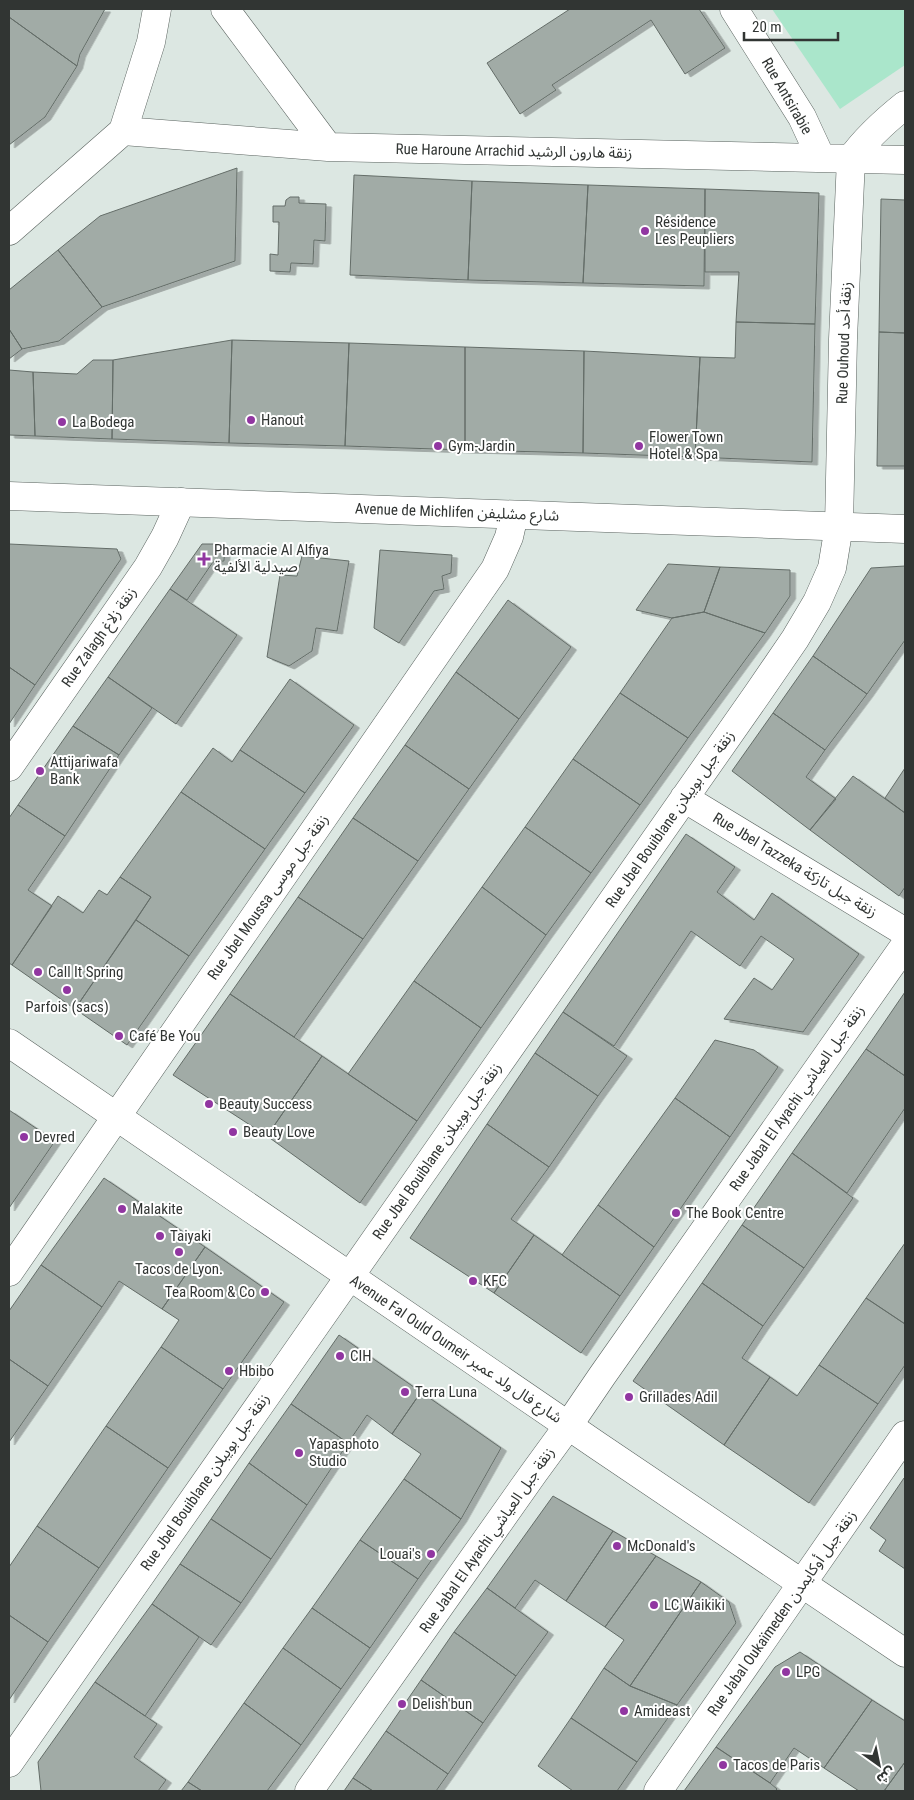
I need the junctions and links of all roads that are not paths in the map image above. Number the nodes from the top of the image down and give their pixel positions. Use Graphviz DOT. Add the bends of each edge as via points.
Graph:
graph roads {
  1 [pos="157,9"];
  2 [pos="225,9"];
  3 [pos="734,9"];
  4 [pos="905,105"];
  5 [pos="123,131"];
  6 [pos="328,147"];
  7 [pos="821,158"];
  8 [pos="851,159"];
  9 [pos="905,160"];
  10 [pos="9,231"];
  11 [pos="9,496"];
  12 [pos="181,502"];
  13 [pos="514,514"];
  14 [pos="840,526"];
  15 [pos="905,528"];
  16 [pos="9,767"];
  17 [pos="684,798"];
  18 [pos="905,932"];
  19 [pos="905,944"];
  20 [pos="9,1043"];
  21 [pos="116,1117"];
  22 [pos="9,1272"];
  23 [pos="349,1276"];
  24 [pos="568,1426"];
  25 [pos="905,1435"];
  26 [pos="802,1584"];
  27 [pos="905,1653"];
  28 [pos="9,1763"];
  29 [pos="309,1791"];
  30 [pos="658,1791"];
  1 -- 5 [label="street" via="151,42"];
  2 -- 6 [label="street"];
  3 -- 7 [label="street, Rue Antsirabie" via="802,118"];
  4 -- 8 [label="street" via="885,121"];
  5 -- 6 [label="street, Rue Haroune Arrachid زنقة هارون الرشيد"];
  5 -- 10 [label="street"];
  6 -- 7 [label="street, Rue Haroune Arrachid زنقة هارون الرشيد"];
  7 -- 8 [label="street, Rue Haroune Arrachid زنقة هارون الرشيد"];
  8 -- 9 [label="street, Rue Haroune Arrachid زنقة هارون الرشيد"];
  8 -- 14 [label="street, Rue Ouhoud زنقة أحد" via="843,339"];
  11 -- 12 [label="street, Avenue de Michlifen شارع مشليفن"];
  12 -- 13 [label="street, Avenue de Michlifen شارع مشليفن"];
  12 -- 16 [label="street, Rue Zalagh زنقة زلاغ" via="148,567"];
  13 -- 14 [label="street, Avenue de Michlifen شارع مشليفن"];
  13 -- 21 [label="street, Rue Jbel Moussa زنقة جبل موسى" via="509,537 495,569"];
  14 -- 15 [label="street, Avenue de Michlifen شارع مشليفن"];
  14 -- 17 [label="street, Rue Jbel Bouiblane زنقة جبل بويبلان" via="832,568 817,602 795,639"];
  17 -- 18 [label="street, Rue Jbel Tazzeka زنقة جبل تازكة"];
  17 -- 23 [label="street, Rue Jbel Bouiblane زنقة جبل بويبلان"];
  19 -- 24 [label="street, Rue Jabal El Ayachi زنقة جبل العياشي"];
  20 -- 21 [label="street, Avenue Fal Ould Oumeir شارع فال ولد عمير"];
  21 -- 22 [label="street, Rue Jbel Moussa زنقة جبل موسى"];
  21 -- 23 [label="street, Avenue Fal Ould Oumeir شارع فال ولد عمير"];
  23 -- 24 [label="street, Avenue Fal Ould Oumeir شارع فال ولد عمير"];
  23 -- 28 [label="street, Rue Jbel Bouiblane زنقة جبل بويبلان"];
  24 -- 26 [label="street, Avenue Fal Ould Oumeir شارع فال ولد عمير"];
  24 -- 29 [label="street, Rue Jabal El Ayachi زنقة جبل العياشي"];
  25 -- 26 [label="street, Rue Jabal Oukaïmeden زنقة جبل أوكايمدن"];
  26 -- 27 [label="street, Avenue Fal Ould Oumeir شارع فال ولد عمير"];
  26 -- 30 [label="street, Rue Jabal Oukaïmeden زنقة جبل أوكايمدن"];
}
